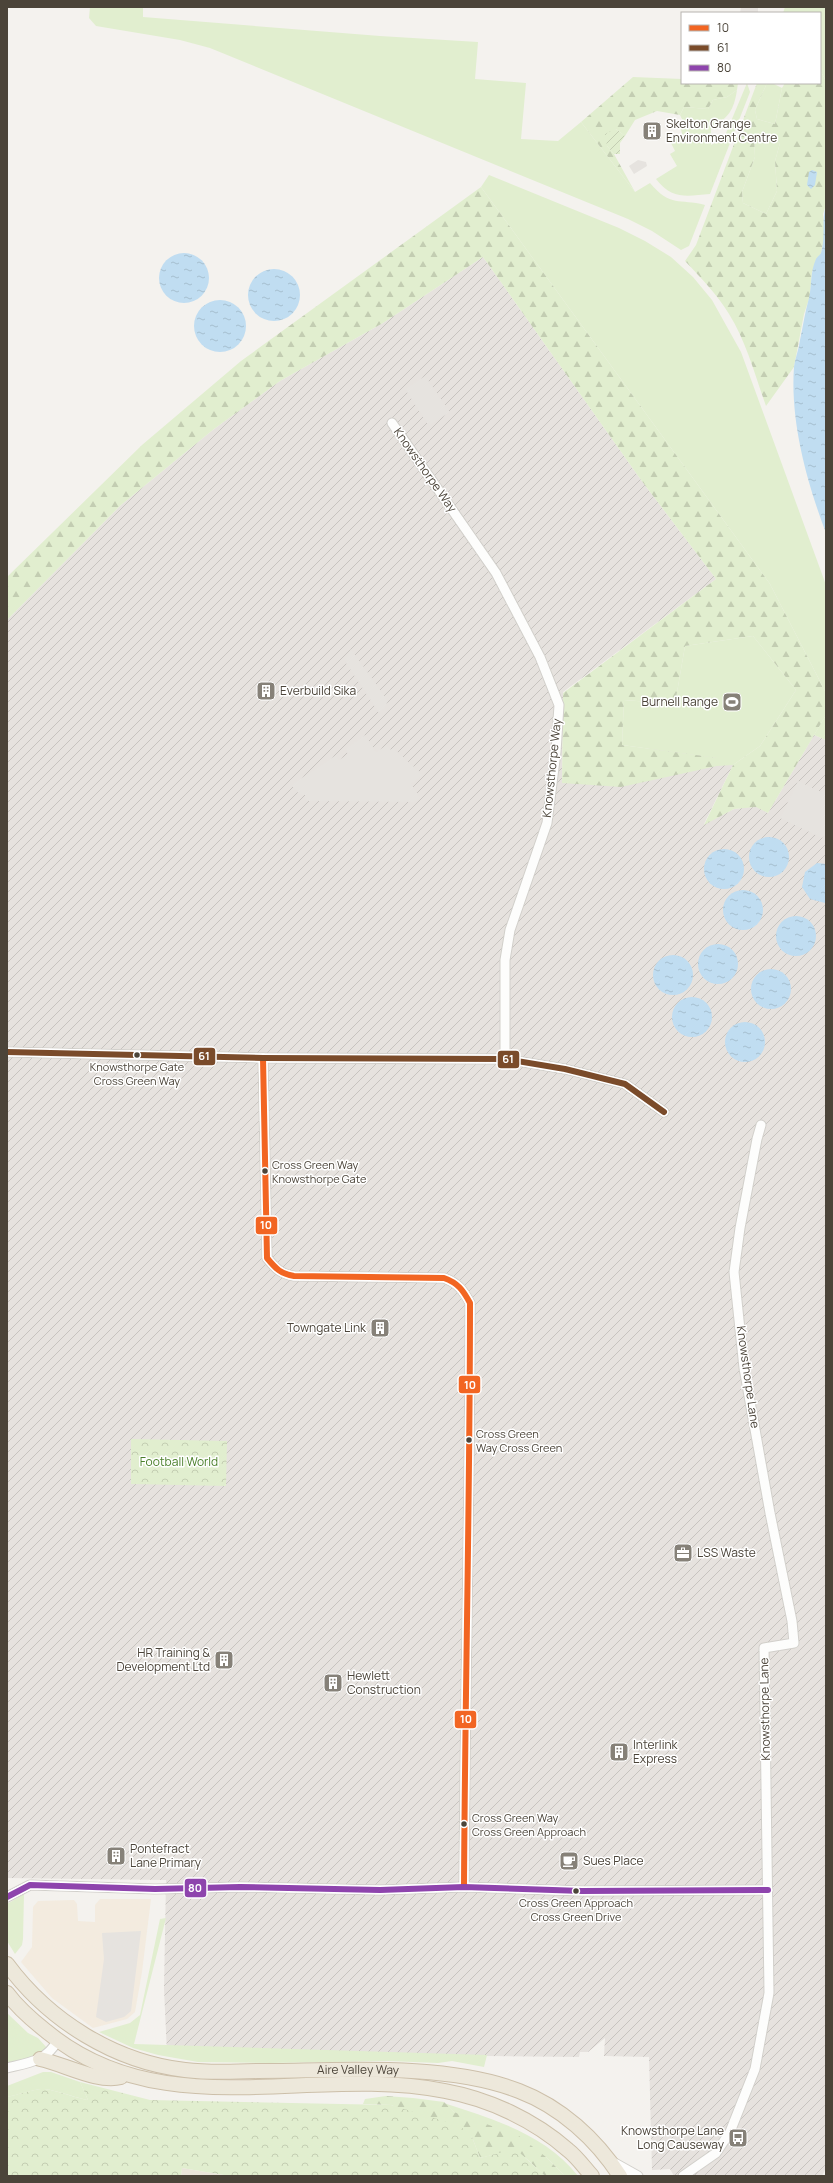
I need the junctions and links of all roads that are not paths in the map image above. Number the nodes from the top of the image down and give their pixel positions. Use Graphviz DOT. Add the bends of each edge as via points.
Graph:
graph roads {
  1 [pos="392,422"];
  2 [pos="7,1052"];
  3 [pos="263,1058"];
  4 [pos="505,1059"];
  5 [pos="664,1112"];
  6 [pos="761,1125"];
  7 [pos="464,1887"];
  8 [pos="768,1890"];
  9 [pos="7,1897"];
  10 [pos="7,1964"];
  11 [pos="10,1975"];
  12 [pos="7,1993"];
  13 [pos="58,2041"];
  14 [pos="40,2059"];
  15 [pos="7,2068"];
  16 [pos="125,2076"];
  17 [pos="610,2160"];
  18 [pos="687,2175"];
  19 [pos="592,2176"];
  20 [pos="620,2176"];
  21 [pos="638,2176"];
  1 -- 4 [label="street, Knowsthorpe Way" via="496,573 540,657 559,705 547,823 510,930 505,960"];
  2 -- 3 [label="street"];
  3 -- 4 [label="street"];
  3 -- 7 [label="street" via="267,1258 274,1267 282,1274 294,1276 444,1278 456,1282 470,1303"];
  4 -- 5 [label="street" via="565,1068 625,1084"];
  6 -- 8 [label="street, Knowsthorpe Lane" via="740,1228 734,1272 744,1368 794,1642 764,1648"];
  7 -- 8 [label="street" via="590,1891"];
  7 -- 9 [label="street" via="380,1890 240,1887 154,1889 30,1885"];
  8 -- 18 [label="street, Knowsthorpe Lane" via="769,1993 756,2069 730,2132 716,2153"];
  10 -- 11 [label="highway"];
  11 -- 13 [label="highway" via="25,2000 56,2030"];
  11 -- 17 [label="highway, Aire Valley Way" via="70,2026 112,2049 145,2062 184,2070 394,2070 482,2080 520,2091 561,2113"];
  12 -- 13 [label="highway, Aire Valley Way" via="26,2015"];
  13 -- 14 [label="street" via="54,2048"];
  13 -- 16 [label="highway, Aire Valley Way" via="82,2056"];
  14 -- 15 [label="street"];
  14 -- 16 [label="highway" via="81,2072 114,2078"];
  16 -- 19 [label="highway, Aire Valley Way" via="200,2087 393,2085 445,2091 497,2106 541,2130 569,2150"];
  17 -- 20 [label="highway, Aire Valley Way"];
  17 -- 21 [label="street"];
}
